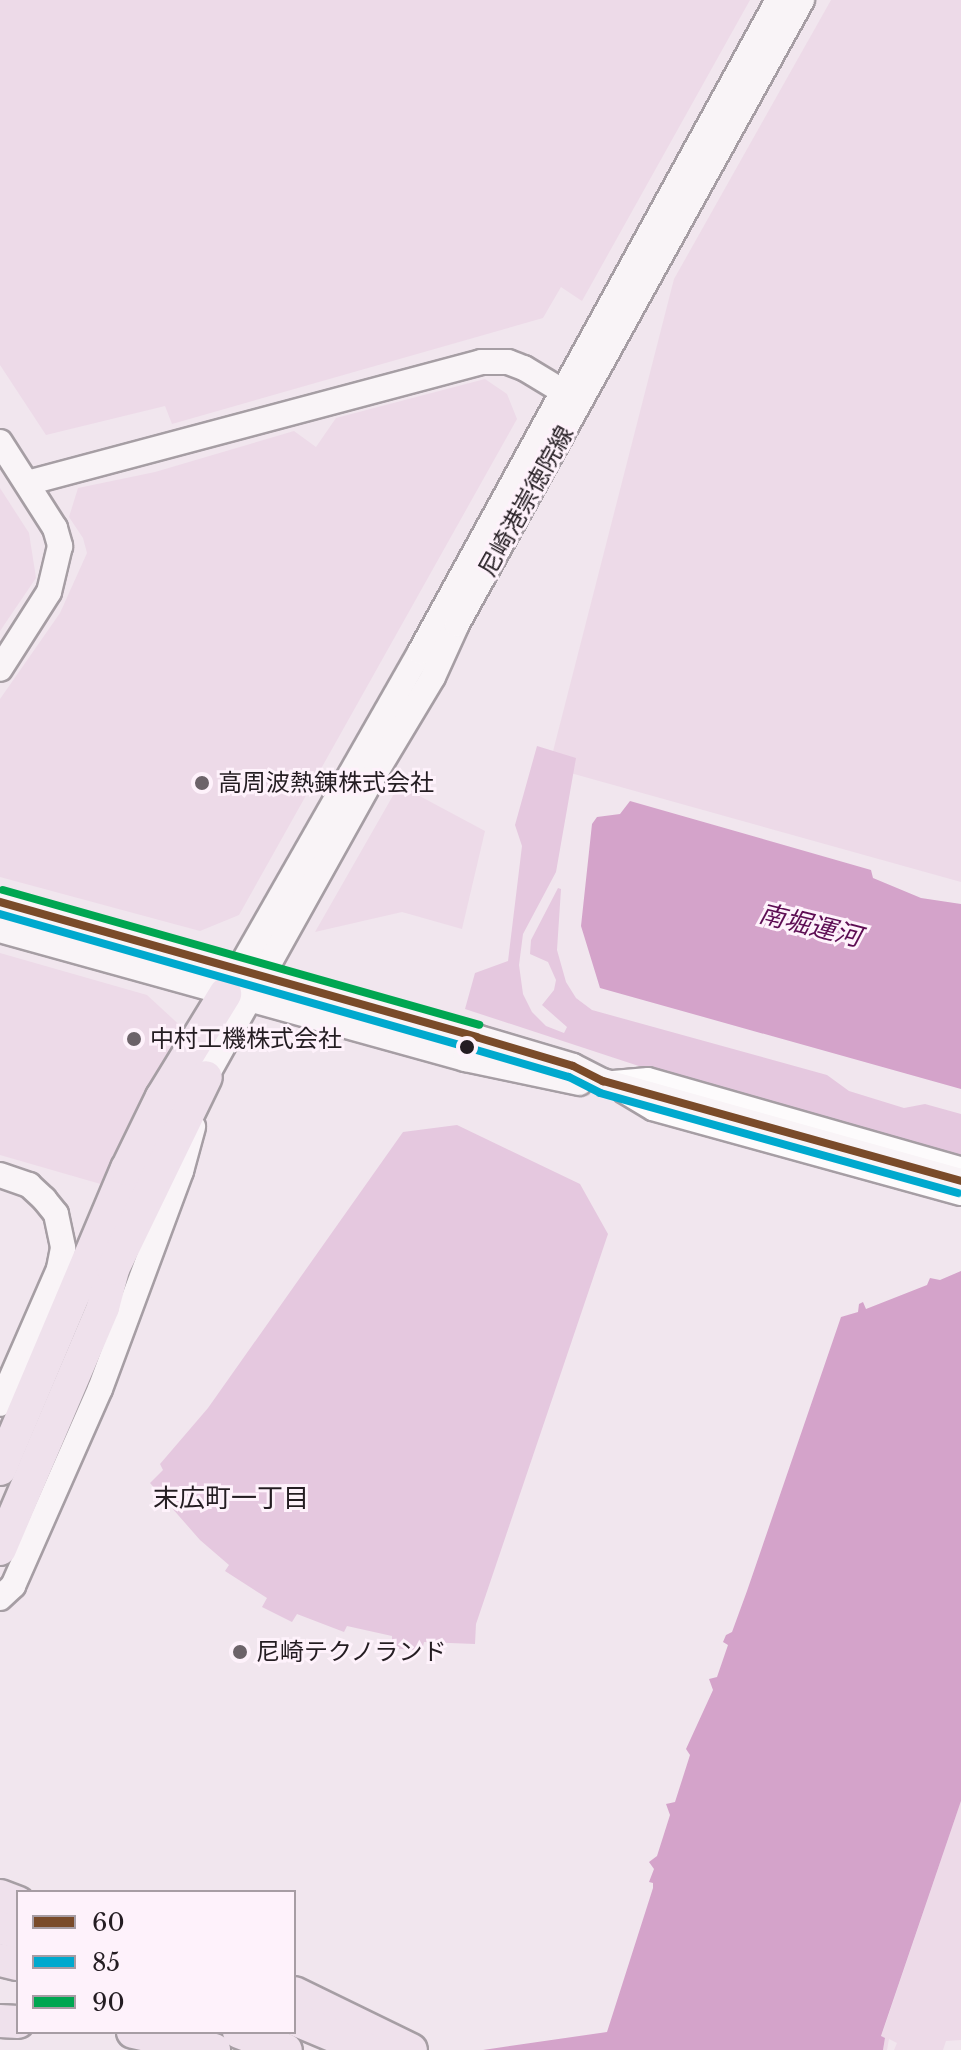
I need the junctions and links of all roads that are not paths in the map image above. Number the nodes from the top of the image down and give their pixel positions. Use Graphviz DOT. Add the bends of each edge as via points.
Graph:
graph roads {
  1 [pos="778,0"];
  2 [pos="802,0"];
  3 [pos="562,391"];
  4 [pos="0,442"];
  5 [pos="27,483"];
  6 [pos="0,669"];
  7 [pos="0,902"];
  8 [pos="0,930"];
  9 [pos="261,977"];
  10 [pos="237,988"];
  11 [pos="206,1077"];
  12 [pos="603,1081"];
  13 [pos="961,1166"];
  14 [pos="0,1175"];
  15 [pos="961,1181"];
  16 [pos="961,1196"];
  17 [pos="88,1301"];
  18 [pos="0,1404"];
  19 [pos="2,1463"];
  20 [pos="0,1510"];
  21 [pos="0,1549"];
  22 [pos="0,1598"];
  23 [pos="296,1994"];
  24 [pos="296,2020"];
  25 [pos="142,2034"];
  26 [pos="244,2034"];
  27 [pos="214,2050"];
  28 [pos="286,2050"];
  29 [pos="368,2050"];
  30 [pos="411,2050"];
  1 -- 3 [label="street, 尼崎港崇徳院線"];
  2 -- 9 [label="street, 尼崎港崇徳院線" via="457,624 433,677"];
  3 -- 5 [label="street" via="508,362 481,362"];
  3 -- 10 [label="street, 尼崎港崇徳院線"];
  4 -- 5 [label="street"];
  5 -- 6 [label="street" via="55,528 58,567 49,592"];
  7 -- 10 [label="street"];
  8 -- 10 [label="street"];
  9 -- 10 [label="street"];
  9 -- 12 [label="street" via="531,1053"];
  10 -- 11 [label="street, 尼崎港崇徳院線"];
  10 -- 12 [label="street" via="465,1059 583,1084"];
  10 -- 17 [label="highway" via="162,1097"];
  11 -- 17 [label="highway" via="113,1269"];
  11 -- 22 [label="street, 尼崎港崇徳院線" via="181,1171 100,1389 23,1566"];
  12 -- 13 [label="street" via="648,1077"];
  12 -- 15 [label="street"];
  12 -- 16 [label="street" via="652,1111"];
  14 -- 18 [label="street" via="29,1185 44,1199 56,1214 63,1248"];
  17 -- 19 [label="highway"];
  17 -- 20 [label="highway"];
  17 -- 21 [label="highway"];
  23 -- 30 [label="highway"];
  24 -- 29 [label="highway"];
  25 -- 27 [label="highway"];
  26 -- 28 [label="highway"];
}
